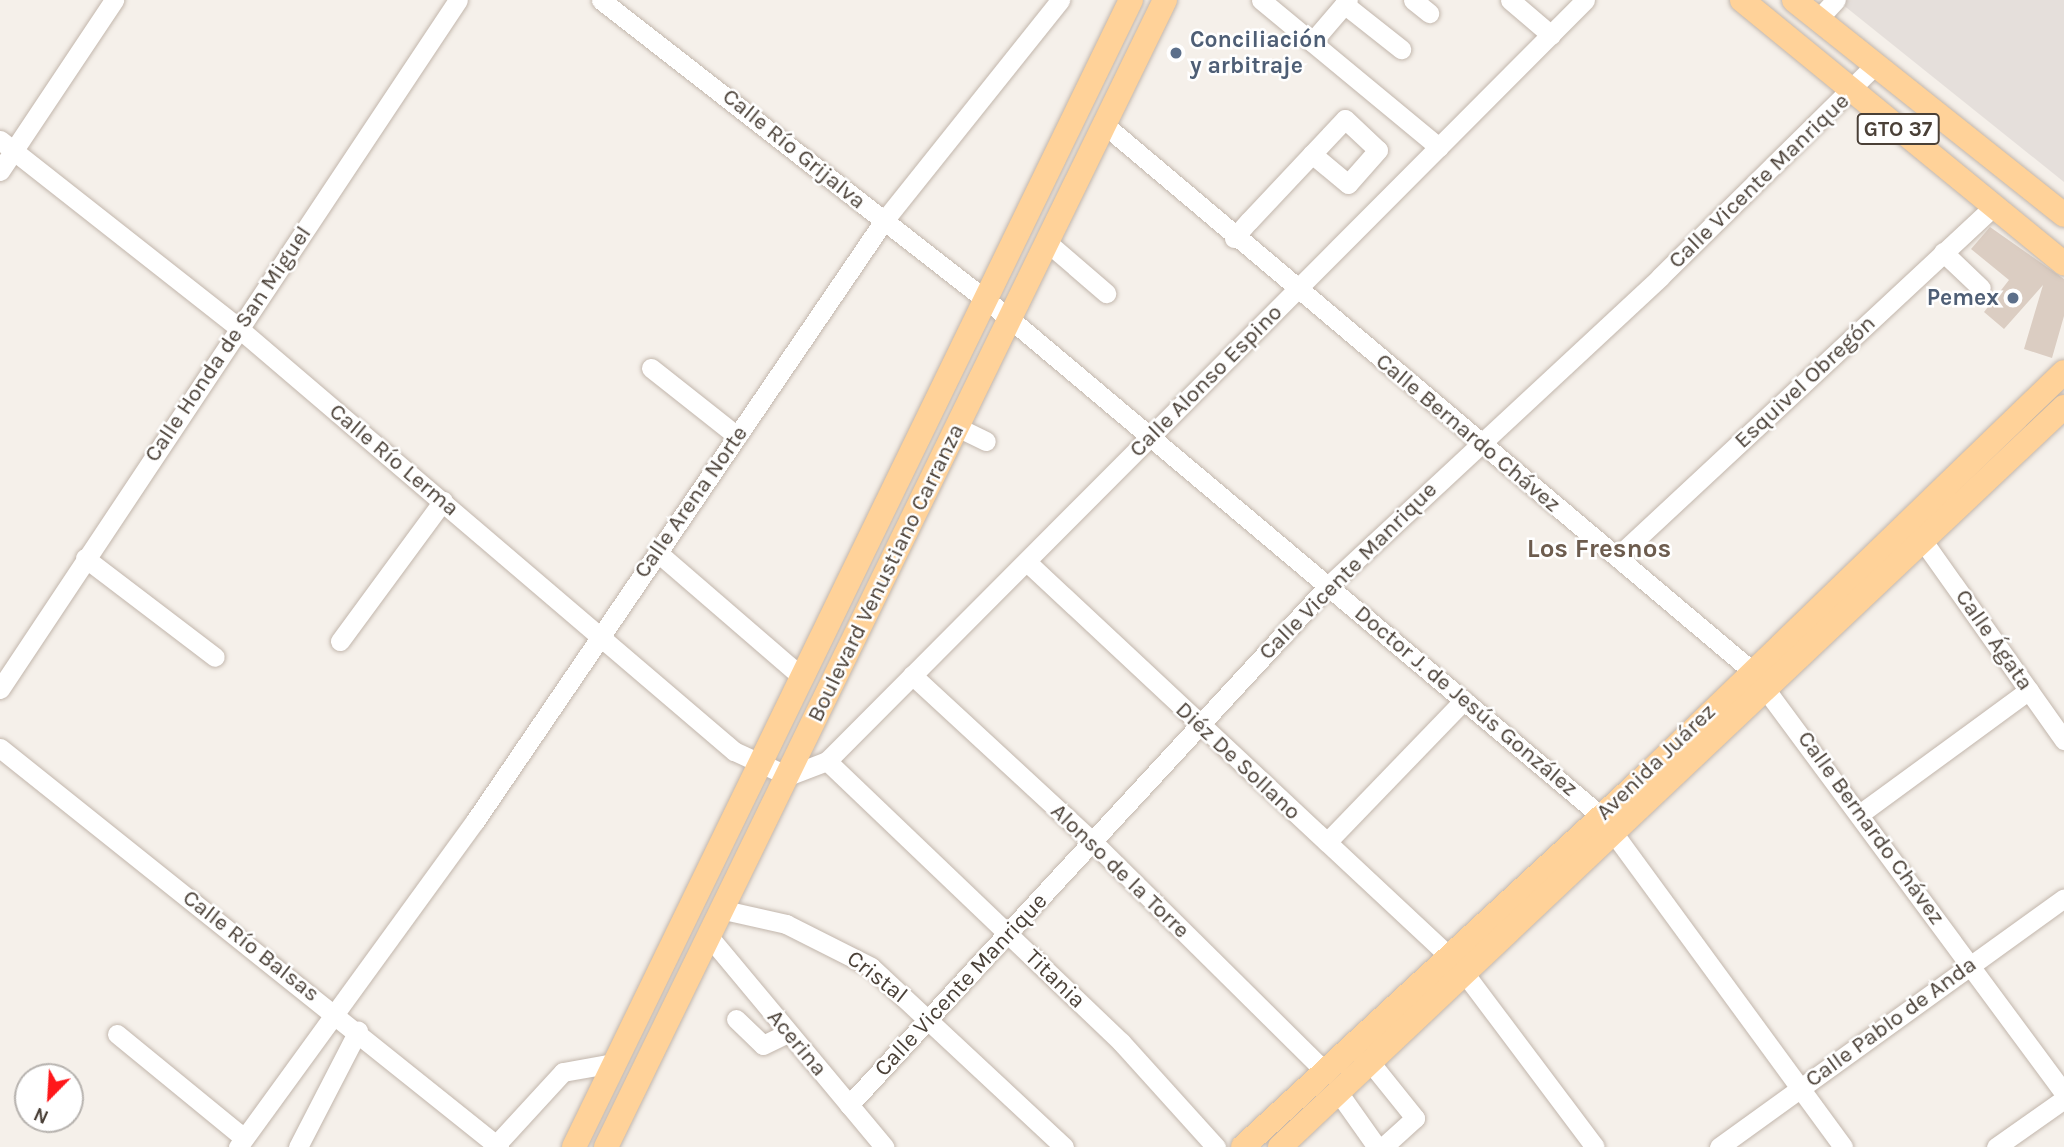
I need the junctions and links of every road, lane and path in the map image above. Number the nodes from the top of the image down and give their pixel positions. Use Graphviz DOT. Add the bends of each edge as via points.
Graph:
graph roads {
  1 [pos="114,0"];
  2 [pos="458,0"];
  3 [pos="601,0"];
  4 [pos="1060,0"];
  5 [pos="1131,0"];
  6 [pos="1165,0"];
  7 [pos="1261,0"];
  8 [pos="1413,0"];
  9 [pos="1510,0"];
  10 [pos="1585,0"];
  11 [pos="1742,0"];
  12 [pos="1794,0"];
  13 [pos="1836,0"];
  14 [pos="1346,2"];
  15 [pos="1429,13"];
  16 [pos="1818,19"];
  17 [pos="1551,34"];
  18 [pos="1312,42"];
  19 [pos="1401,49"];
  20 [pos="1875,65"];
  21 [pos="1851,91"];
  22 [pos="1106,126"];
  23 [pos="7,146"];
  24 [pos="1440,147"];
  25 [pos="1312,154"];
  26 [pos="0,171"];
  27 [pos="1993,206"];
  28 [pos="2064,215"];
  29 [pos="883,222"];
  30 [pos="1234,238"];
  31 [pos="1048,243"];
  32 [pos="1943,253"];
  33 [pos="2064,264"];
  34 [pos="1981,288"];
  35 [pos="1296,292"];
  36 [pos="1106,293"];
  37 [pos="987,301"];
  38 [pos="1009,318"];
  39 [pos="236,326"];
  40 [pos="651,368"];
  41 [pos="2064,372"];
  42 [pos="2064,407"];
  43 [pos="957,426"];
  44 [pos="737,436"];
  45 [pos="1151,436"];
  46 [pos="986,441"];
  47 [pos="1479,442"];
  48 [pos="443,501"];
  49 [pos="1923,541"];
  50 [pos="657,552"];
  51 [pos="1617,557"];
  52 [pos="85,558"];
  53 [pos="1027,562"];
  54 [pos="1329,585"];
  55 [pos="598,636"];
  56 [pos="340,641"];
  57 [pos="215,657"];
  58 [pos="912,675"];
  59 [pos="802,677"];
  60 [pos="1759,679"];
  61 [pos="0,689"];
  62 [pos="2029,690"];
  63 [pos="1464,701"];
  64 [pos="1200,725"];
  65 [pos="2064,740"];
  66 [pos="0,748"];
  67 [pos="827,761"];
  68 [pos="760,765"];
  69 [pos="788,776"];
  70 [pos="1861,813"];
  71 [pos="1608,822"];
  72 [pos="1327,842"];
  73 [pos="1094,843"];
  74 [pos="2064,898"];
  75 [pos="724,910"];
  76 [pos="1008,934"];
  77 [pos="710,939"];
  78 [pos="1971,963"];
  79 [pos="1458,966"];
  80 [pos="337,1014"];
  81 [pos="736,1018"];
  82 [pos="928,1018"];
  83 [pos="359,1031"];
  84 [pos="788,1033"];
  85 [pos="117,1034"];
  86 [pos="1370,1062"];
  87 [pos="614,1063"];
  88 [pos="1324,1072"];
  89 [pos="1800,1088"];
  90 [pos="1338,1092"];
  91 [pos="2064,1093"];
  92 [pos="2064,1099"];
  93 [pos="849,1105"];
  94 [pos="241,1143"];
  95 [pos="496,1146"];
  96 [pos="298,1147"];
  97 [pos="574,1147"];
  98 [pos="606,1147"];
  99 [pos="884,1147"];
  100 [pos="1064,1147"];
  101 [pos="1216,1147"];
  102 [pos="1243,1147"];
  103 [pos="1280,1147"];
  104 [pos="1377,1147"];
  105 [pos="1383,1147"];
  106 [pos="1595,1147"];
  107 [pos="1719,1147"];
  108 [pos="1843,1147"];
  109 [pos="1996,1147"];
  1 -- 23 [label="street"];
  2 -- 39 [label="street, Calle Honda de San Miguel"];
  3 -- 29 [label="street, Calle Río Grijalva"];
  4 -- 29 [label="street, Calle Arena Norte"];
  5 -- 37 [label="main road, Boulevard Venustiano Carranza"];
  6 -- 22 [label="main road, Boulevard Venustiano Carranza"];
  7 -- 18 [label="street"];
  8 -- 15 [label="street"];
  9 -- 17 [label="street"];
  10 -- 17 [label="street, Calle Alonso Espino"];
  11 -- 21 [label="main road, GTO 37"];
  12 -- 16 [label="main road, GTO 37"];
  13 -- 16 [label="street"];
  14 -- 18 [label="street"];
  14 -- 19 [label="street"];
  16 -- 20 [label="main road, GTO 37"];
  17 -- 24 [label="street, Calle Alonso Espino"];
  18 -- 24 [label="street"];
  20 -- 21 [label="street, Calle Vicente Manrique"];
  20 -- 28 [label="main road, GTO 37"];
  21 -- 27 [label="main road, GTO 37"];
  21 -- 47 [label="street, Calle Vicente Manrique"];
  22 -- 30 [label="street, Calle Bernardo Chávez"];
  22 -- 31 [label="main road, Boulevard Venustiano Carranza"];
  23 -- 26 [label="street"];
  23 -- 39 [label="street, Calle Río Lerma"];
  24 -- 35 [label="street, Calle Alonso Espino"];
  25 -- 30 [label="street"];
  27 -- 32 [label="street, Esquivel Obregón"];
  27 -- 33 [label="main road, GTO 37"];
  29 -- 37 [label="street, Calle Río Grijalva"];
  29 -- 44 [label="street, Calle Arena Norte"];
  30 -- 35 [label="street, Calle Bernardo Chávez"];
  31 -- 36 [label="street"];
  31 -- 38 [label="main road, Boulevard Venustiano Carranza"];
  32 -- 34 [label="street"];
  32 -- 51 [label="street, Esquivel Obregón"];
  35 -- 45 [label="street, Calle Alonso Espino"];
  35 -- 47 [label="street, Calle Bernardo Chávez"];
  37 -- 38 [label="street, Calle Río Grijalva"];
  37 -- 59 [label="main road, Boulevard Venustiano Carranza"];
  38 -- 43 [label="main road, Boulevard Venustiano Carranza"];
  38 -- 45 [label="street, Doctor J. de Jesús González"];
  39 -- 48 [label="street, Calle Río Lerma"];
  39 -- 52 [label="street, Calle Honda de San Miguel"];
  40 -- 44 [label="street"];
  41 -- 60 [label="main road, Avenida Juárez"];
  42 -- 49 [label="main road, Avenida Juárez"];
  43 -- 46 [label="street"];
  43 -- 69 [label="main road, Boulevard Venustiano Carranza"];
  44 -- 50 [label="street, Calle Arena Norte"];
  45 -- 53 [label="street, Calle Alonso Espino"];
  45 -- 54 [label="street, Doctor J. de Jesús González"];
  47 -- 51 [label="street, Calle Bernardo Chávez"];
  47 -- 54 [label="street, Calle Vicente Manrique"];
  48 -- 55 [label="street, Calle Río Lerma"];
  48 -- 56 [label="street"];
  49 -- 60 [label="main road, Avenida Juárez"];
  49 -- 62 [label="street, Calle Ágata"];
  50 -- 55 [label="street, Calle Arena Norte"];
  50 -- 59 [label="street"];
  51 -- 60 [label="street, Calle Bernardo Chávez"];
  52 -- 57 [label="street"];
  52 -- 61 [label="street, Calle Honda de San Miguel"];
  53 -- 58 [label="street, Calle Alonso Espino"];
  53 -- 64 [label="street, Diéz De Sollano"];
  54 -- 63 [label="street, Doctor J. de Jesús González"];
  54 -- 64 [label="street, Calle Vicente Manrique"];
  55 -- 68 [label="street, Calle Río Lerma" via="734,751"];
  55 -- 80 [label="street, Calle Arena Norte"];
  58 -- 67 [label="street, Calle Alonso Espino"];
  58 -- 73 [label="street, Alonso de la Torre"];
  59 -- 68 [label="main road, Boulevard Venustiano Carranza"];
  60 -- 70 [label="street, Calle Bernardo Chávez"];
  60 -- 71 [label="main road, Avenida Juárez"];
  62 -- 65 [label="street, Calle Ágata"];
  62 -- 70 [label="street"];
  63 -- 71 [label="street, Doctor J. de Jesús González"];
  63 -- 72 [label="street"];
  64 -- 72 [label="street, Diéz De Sollano"];
  64 -- 73 [label="street, Calle Vicente Manrique"];
  66 -- 80 [label="street, Calle Río Balsas"];
  67 -- 69 [label="street"];
  67 -- 76 [label="street, Titania"];
  68 -- 69 [label="street, Calle Río Lerma"];
  68 -- 87 [label="main road, Boulevard Venustiano Carranza"];
  69 -- 75 [label="main road, Boulevard Venustiano Carranza"];
  70 -- 78 [label="street, Calle Bernardo Chávez"];
  71 -- 79 [label="main road, Avenida Juárez"];
  71 -- 89 [label="street, Doctor J. de Jesús González"];
  72 -- 79 [label="street, Diéz De Sollano"];
  73 -- 76 [label="street, Calle Vicente Manrique"];
  73 -- 88 [label="street, Alonso de la Torre"];
  74 -- 78 [label="street, Calle Pablo de Anda"];
  75 -- 77 [label="main road, Boulevard Venustiano Carranza"];
  75 -- 82 [label="street, Cristal" via="786,924 835,946"];
  76 -- 82 [label="street, Calle Vicente Manrique"];
  76 -- 101 [label="street, Titania" via="1155,1077"];
  77 -- 84 [label="street, Acerina"];
  77 -- 98 [label="main road, Boulevard Venustiano Carranza"];
  78 -- 89 [label="street, Calle Pablo de Anda"];
  78 -- 91 [label="street, Calle Bernardo Chávez"];
  79 -- 86 [label="main road, Avenida Juárez"];
  79 -- 88 [label="main road, Avenida Juárez"];
  79 -- 106 [label="street, Diéz De Sollano"];
  80 -- 83 [label="street, Calle Río Balsas"];
  80 -- 94 [label="street, Calle Arena Norte"];
  81 -- 84 [label="street" via="763,1045"];
  82 -- 93 [label="street, Calle Vicente Manrique"];
  82 -- 100 [label="street, Cristal"];
  83 -- 95 [label="street, Calle Río Balsas"];
  83 -- 96 [label="street"];
  84 -- 93 [label="street, Acerina"];
  85 -- 94 [label="street"];
  86 -- 90 [label="main road, Avenida Juárez"];
  86 -- 105 [label="street" via="1415,1118"];
  87 -- 95 [label="street" via="563,1072"];
  87 -- 97 [label="main road, Boulevard Venustiano Carranza"];
  88 -- 102 [label="main road, Avenida Juárez"];
  89 -- 107 [label="street, Calle Pablo de Anda"];
  89 -- 108 [label="street, Doctor J. de Jesús González"];
  90 -- 103 [label="main road, Avenida Juárez"];
  90 -- 104 [label="street"];
  92 -- 109 [label="street"];
  93 -- 99 [label="street, Acerina"];
}
